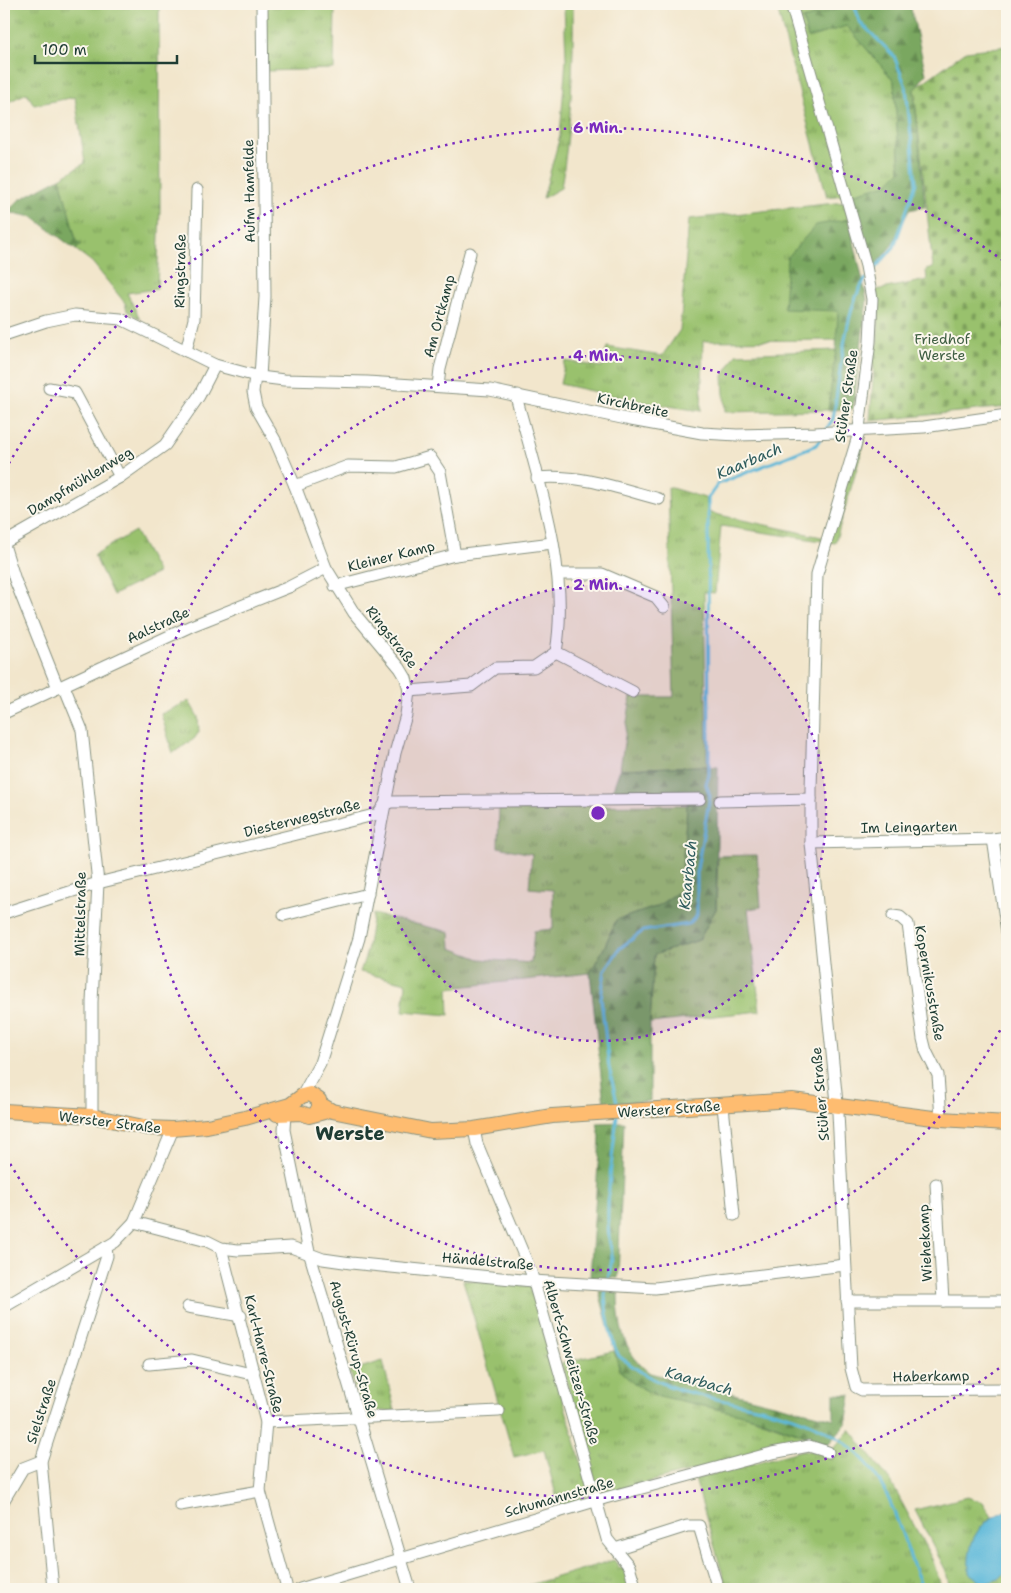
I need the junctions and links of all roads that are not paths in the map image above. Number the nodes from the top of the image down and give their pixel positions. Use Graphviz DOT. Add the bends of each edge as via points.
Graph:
graph roads {
  1 [pos="262,4"];
  2 [pos="791,4"];
  3 [pos="197,190"];
  4 [pos="470,253"];
  5 [pos="4,335"];
  6 [pos="186,351"];
  7 [pos="215,364"];
  8 [pos="257,376"];
  9 [pos="438,386"];
  10 [pos="49,388"];
  11 [pos="518,395"];
  12 [pos="1007,415"];
  13 [pos="859,430"];
  14 [pos="120,477"];
  15 [pos="537,478"];
  16 [pos="295,486"];
  17 [pos="659,499"];
  18 [pos="552,543"];
  19 [pos="4,544"];
  20 [pos="455,555"];
  21 [pos="326,568"];
  22 [pos="558,574"];
  23 [pos="15,580"];
  24 [pos="4,585"];
  25 [pos="335,586"];
  26 [pos="664,607"];
  27 [pos="556,652"];
  28 [pos="61,687"];
  29 [pos="409,691"];
  30 [pos="633,692"];
  31 [pos="4,713"];
  32 [pos="811,799"];
  33 [pos="700,800"];
  34 [pos="720,801"];
  35 [pos="385,804"];
  36 [pos="1007,837"];
  37 [pos="993,839"];
  38 [pos="811,843"];
  39 [pos="98,883"];
  40 [pos="368,894"];
  41 [pos="4,913"];
  42 [pos="284,915"];
  43 [pos="893,916"];
  44 [pos="1007,932"];
  45 [pos="320,1063"];
  46 [pos="301,1098"];
  47 [pos="837,1105"];
  48 [pos="318,1106"];
  49 [pos="723,1106"];
  50 [pos="4,1111"];
  51 [pos="302,1113"];
  52 [pos="285,1114"];
  53 [pos="92,1116"];
  54 [pos="245,1118"];
  55 [pos="941,1119"];
  56 [pos="1007,1123"];
  57 [pos="173,1129"];
  58 [pos="474,1129"];
  59 [pos="936,1184"];
  60 [pos="734,1215"];
  61 [pos="134,1222"];
  62 [pos="106,1247"];
  63 [pos="222,1248"];
  64 [pos="309,1252"];
  65 [pos="845,1265"];
  66 [pos="532,1281"];
  67 [pos="848,1300"];
  68 [pos="943,1301"];
  69 [pos="1007,1301"];
  70 [pos="4,1307"];
  71 [pos="188,1307"];
  72 [pos="240,1316"];
  73 [pos="149,1364"];
  74 [pos="254,1371"];
  75 [pos="856,1387"];
  76 [pos="1007,1389"];
  77 [pos="499,1411"];
  78 [pos="359,1418"];
  79 [pos="266,1422"];
  80 [pos="828,1452"];
  81 [pos="41,1461"];
  82 [pos="260,1491"];
  83 [pos="4,1500"];
  84 [pos="596,1502"];
  85 [pos="180,1505"];
  86 [pos="615,1549"];
  87 [pos="400,1559"];
  88 [pos="287,1588"];
  89 [pos="53,1589"];
  90 [pos="300,1589"];
  91 [pos="410,1589"];
  92 [pos="636,1589"];
  93 [pos="718,1589"];
  1 -- 8 [label="street, Aufm Hamfelde" via="265,297"];
  2 -- 13 [label="street, Stüher Straße" via="870,282 870,342"];
  3 -- 6 [label="street, Ringstraße" via="194,319"];
  4 -- 9 [label="street, Am Ortkamp"];
  5 -- 6 [label="street" via="65,317 100,316 121,319"];
  6 -- 7 [label="street"];
  7 -- 8 [label="street"];
  7 -- 14 [label="street, Dampfmühlenweg" via="165,445"];
  8 -- 9 [label="street, Kirchbreite" via="284,380"];
  8 -- 16 [label="street, Ringstraße" via="253,392 256,407"];
  9 -- 11 [label="street, Kirchbreite"];
  10 -- 14 [label="street" via="75,393"];
  11 -- 13 [label="street, Kirchbreite" via="702,433 736,435"];
  11 -- 15 [label="street"];
  12 -- 13 [label="street, Kirchbreite" via="924,427"];
  13 -- 32 [label="street, Stüher Straße" via="817,574"];
  14 -- 19 [label="street, Dampfmühlenweg"];
  15 -- 17 [label="street" via="561,476 589,480"];
  15 -- 18 [label="street"];
  16 -- 20 [label="street, Kleiner Kamp" via="348,466 396,467 430,457 440,472"];
  16 -- 21 [label="street, Ringstraße"];
  18 -- 20 [label="street, Kleiner Kamp"];
  18 -- 22 [label="street"];
  19 -- 23 [label="street, Mittelstraße"];
  20 -- 25 [label="street, Kleiner Kamp"];
  21 -- 25 [label="street, Ringstraße"];
  21 -- 28 [label="street, Aalstraße" via="289,588 191,626"];
  22 -- 26 [label="street" via="602,574 656,597"];
  22 -- 27 [label="street"];
  23 -- 24 [label="street"];
  23 -- 28 [label="street, Mittelstraße"];
  25 -- 29 [label="street, Ringstraße" via="400,668"];
  27 -- 29 [label="street" via="534,667 494,668 471,686"];
  27 -- 30 [label="street"];
  28 -- 31 [label="street, Aalstraße"];
  28 -- 39 [label="street, Mittelstraße" via="82,730"];
  29 -- 35 [label="street, Ringstraße"];
  32 -- 34 [label="street"];
  32 -- 38 [label="street, Stüher Straße"];
  33 -- 35 [label="street, Diesterwegstraße"];
  35 -- 39 [label="street, Diesterwegstraße" via="378,814"];
  35 -- 40 [label="street, Ringstraße"];
  36 -- 37 [label="street, Im Leingarten"];
  37 -- 38 [label="street, Im Leingarten"];
  37 -- 44 [label="street"];
  38 -- 47 [label="street, Stüher Straße"];
  39 -- 41 [label="street, Diesterwegstraße"];
  39 -- 53 [label="street, Mittelstraße" via="92,1002"];
  40 -- 42 [label="street"];
  40 -- 45 [label="street, Ringstraße" via="359,938"];
  43 -- 55 [label="street, Kopernikusstraße" via="908,924 923,1039 938,1075"];
  45 -- 46 [label="street, Ringstraße"];
  45 -- 48 [label="street, Ringstraße"];
  46 -- 48 [label="main road, Werster Straße" via="313,1095"];
  46 -- 51 [label="main road" via="298,1106"];
  46 -- 54 [label="main road, Werster Straße" via="290,1105"];
  47 -- 49 [label="main road, Werster Straße" via="792,1100"];
  47 -- 55 [label="main road, Werster Straße"];
  47 -- 65 [label="street, Stüher Straße"];
  48 -- 51 [label="main road, Werster Straße" via="308,1116"];
  48 -- 58 [label="main road, Werster Straße" via="431,1131"];
  49 -- 58 [label="main road, Werster Straße" via="540,1117"];
  49 -- 60 [label="street"];
  50 -- 53 [label="main road, Werster Straße"];
  51 -- 52 [label="main road, Werster Straße"];
  52 -- 54 [label="main road, Werster Straße"];
  52 -- 64 [label="street, August-Rürup-Straße" via="284,1130"];
  53 -- 57 [label="main road, Werster Straße" via="148,1128"];
  54 -- 57 [label="main road, Werster Straße"];
  55 -- 56 [label="main road, Werster Straße"];
  57 -- 61 [label="street"];
  58 -- 66 [label="street, Albert-Schweitzer-Straße" via="477,1144"];
  59 -- 68 [label="street, Wiehekamp"];
  61 -- 62 [label="street"];
  61 -- 63 [label="street, Händelstraße"];
  62 -- 70 [label="street"];
  62 -- 81 [label="street, Sielstraße" via="107,1256"];
  63 -- 64 [label="street, Händelstraße" via="291,1247"];
  63 -- 72 [label="street, Karl-Harre-Straße"];
  64 -- 66 [label="street, Händelstraße" via="323,1259 351,1263"];
  64 -- 78 [label="street, August-Rürup-Straße"];
  65 -- 66 [label="street, Händelstraße" via="655,1288"];
  65 -- 67 [label="street, Stüher Straße"];
  66 -- 84 [label="street, Albert-Schweitzer-Straße"];
  67 -- 68 [label="street, Wiehekamp"];
  67 -- 75 [label="street, Stüher Straße" via="851,1368"];
  68 -- 69 [label="street, Wiehekamp"];
  71 -- 72 [label="street"];
  72 -- 74 [label="street, Karl-Harre-Straße"];
  73 -- 74 [label="street" via="192,1360 248,1373"];
  74 -- 79 [label="street, Karl-Harre-Straße"];
  75 -- 76 [label="street, Haberkamp" via="875,1392"];
  77 -- 78 [label="street"];
  78 -- 79 [label="street"];
  78 -- 87 [label="street, August-Rürup-Straße"];
  79 -- 82 [label="street, Karl-Harre-Straße"];
  80 -- 84 [label="street, Schumannstraße" via="804,1446"];
  81 -- 83 [label="street" via="23,1468"];
  81 -- 89 [label="street, Sielstraße"];
  82 -- 85 [label="street"];
  82 -- 88 [label="street, Karl-Harre-Straße"];
  84 -- 86 [label="street, Albert-Schweitzer-Straße" via="607,1539"];
  84 -- 87 [label="street, Schumannstraße"];
  86 -- 92 [label="street, Albert-Schweitzer-Straße" via="629,1566"];
  86 -- 93 [label="street" via="687,1526 699,1526"];
  87 -- 90 [label="street, Schumannstraße"];
  87 -- 91 [label="street, August-Rürup-Straße"];
}
